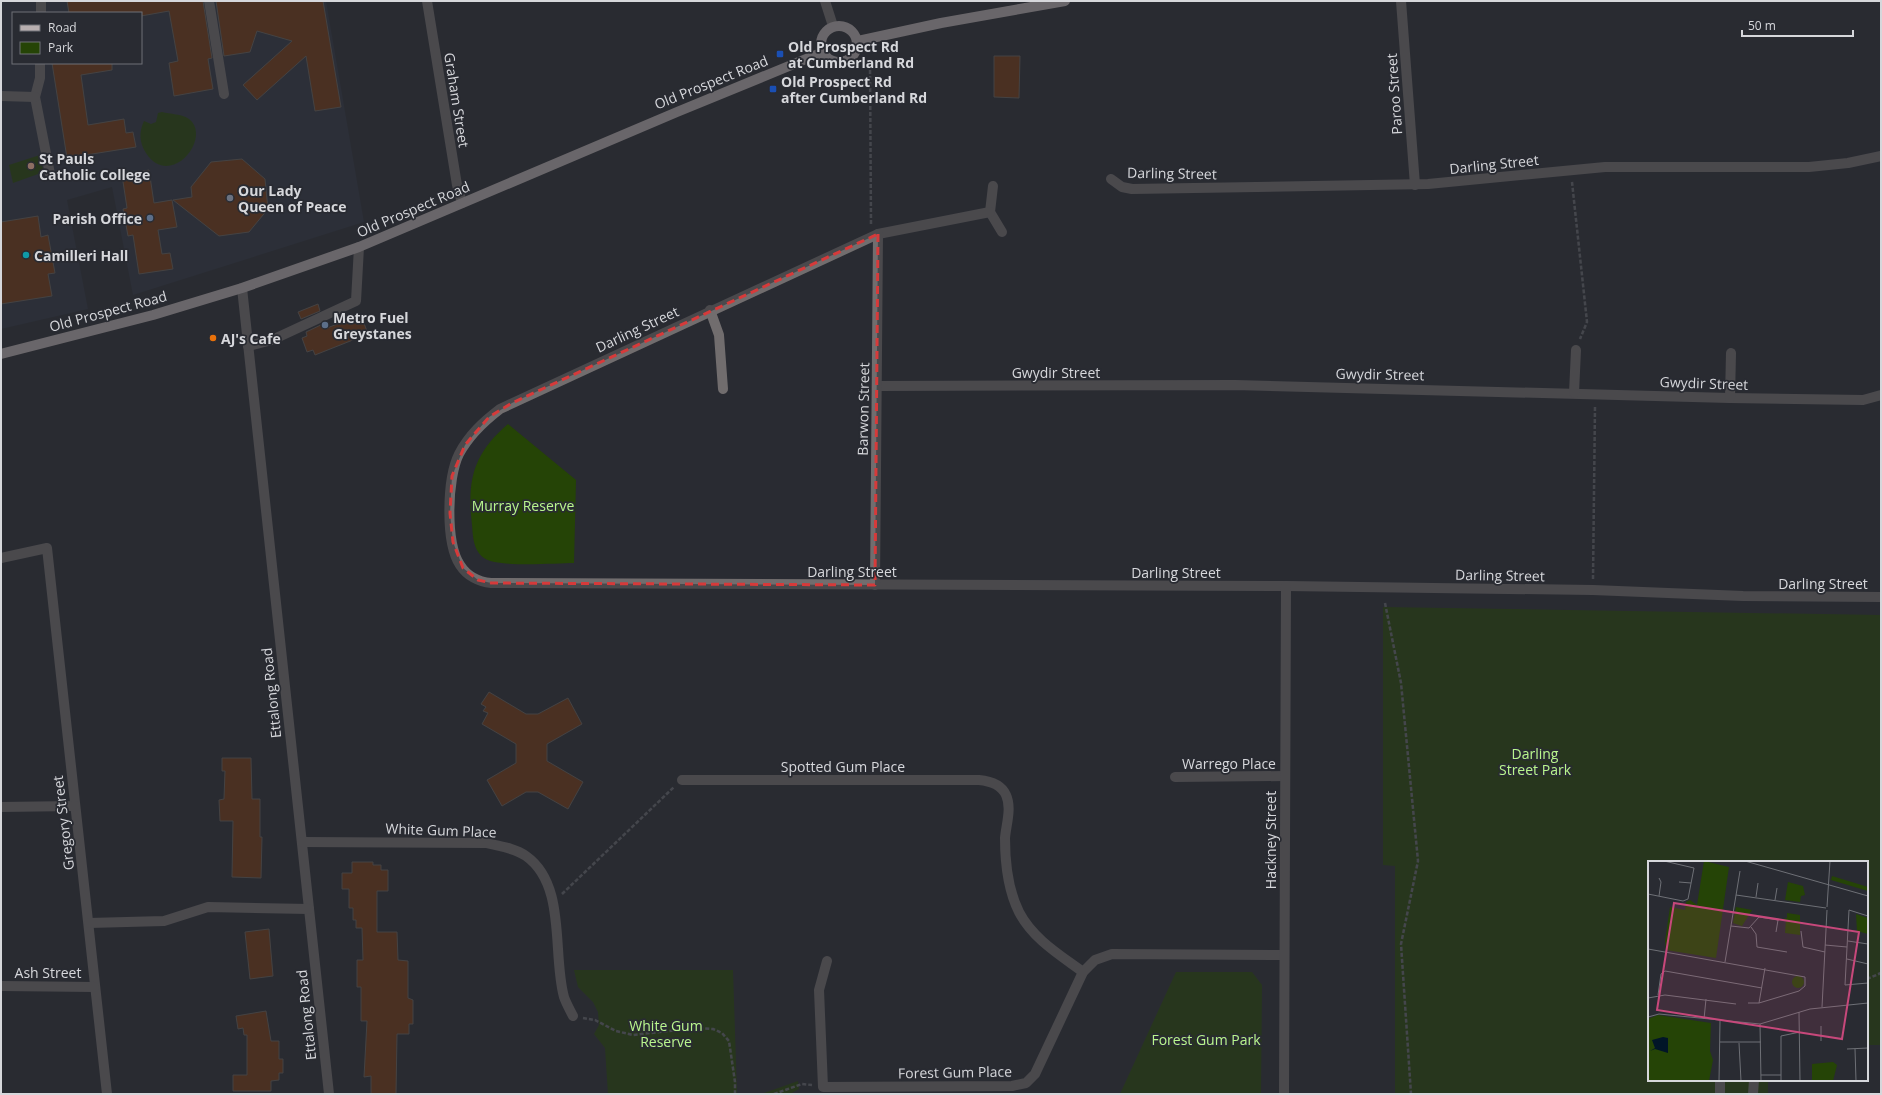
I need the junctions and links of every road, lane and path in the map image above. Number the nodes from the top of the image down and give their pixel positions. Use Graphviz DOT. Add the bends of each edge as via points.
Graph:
graph roads {
  1 [pos="41,1"];
  2 [pos="209,1"];
  3 [pos="427,1"];
  4 [pos="825,1"];
  5 [pos="1065,1"];
  6 [pos="1401,1"];
  7 [pos="41,12"];
  8 [pos="833,26"];
  9 [pos="858,41"];
  10 [pos="822,52"];
  11 [pos="40,64"];
  12 [pos="870,64"];
  13 [pos="224,94"];
  14 [pos="1,96"];
  15 [pos="35,97"];
  16 [pos="1881,156"];
  17 [pos="1571,170"];
  18 [pos="50,174"];
  19 [pos="1111,179"];
  20 [pos="1415,185"];
  21 [pos="993,186"];
  22 [pos="462,203"];
  23 [pos="990,212"];
  24 [pos="1002,232"];
  25 [pos="874,236"];
  26 [pos="359,247"];
  27 [pos="242,288"];
  28 [pos="710,310"];
  29 [pos="248,346"];
  30 [pos="1576,350"];
  31 [pos="1731,353"];
  32 [pos="1,354"];
  33 [pos="878,386"];
  34 [pos="723,389"];
  35 [pos="1574,393"];
  36 [pos="1595,394"];
  37 [pos="1881,395"];
  38 [pos="1730,398"];
  39 [pos="1,558"];
  40 [pos="875,585"];
  41 [pos="1286,586"];
  42 [pos="1593,590"];
  43 [pos="1881,597"];
  44 [pos="1385,603"];
  45 [pos="1284,776"];
  46 [pos="1175,777"];
  47 [pos="682,780"];
  48 [pos="75,806"];
  49 [pos="1,807"];
  50 [pos="302,842"];
  51 [pos="553,903"];
  52 [pos="309,909"];
  53 [pos="89,923"];
  54 [pos="1284,954"];
  55 [pos="827,961"];
  56 [pos="1083,972"];
  57 [pos="1881,973"];
  58 [pos="1868,979"];
  59 [pos="1,986"];
  60 [pos="94,987"];
  61 [pos="573,1016"];
  62 [pos="1720,1081"];
  63 [pos="1754,1081"];
  64 [pos="823,1087"];
  65 [pos="107,1094"];
  66 [pos="329,1094"];
  67 [pos="735,1094"];
  68 [pos="774,1094"];
  69 [pos="1284,1094"];
  70 [pos="1411,1094"];
  71 [pos="1720,1094"];
  72 [pos="1754,1094"];
  1 -- 7 [label="street"];
  2 -- 13 [label="street"];
  3 -- 22 [label="street, Graham Street"];
  4 -- 8 [label="street"];
  5 -- 9 [label="main road"];
  6 -- 20 [label="street, Paroo Street"];
  8 -- 9 [label="main road" via="846,26 856,35"];
  8 -- 10 [label="main road" via="823,34"];
  9 -- 10 [label="main road" via="855,54 845,62 832,61"];
  10 -- 22 [label="main road, Old Prospect Road"];
  11 -- 15 [label="street" via="40,78"];
  12 -- 25 [label="path"];
  14 -- 15 [label="street"];
  15 -- 18 [label="street"];
  16 -- 17 [label="street, Darling Street" via="1848,163 1809,166 1621,166"];
  17 -- 20 [label="street, Darling Street"];
  17 -- 30 [label="path" via="1587,322"];
  19 -- 20 [label="street, Darling Street" via="1122,187 1132,189"];
  21 -- 23 [label="street"];
  22 -- 26 [label="main road, Old Prospect Road"];
  23 -- 24 [label="street"];
  23 -- 25 [label="street, Darling Street"];
  25 -- 28 [label="street, Darling Street"];
  25 -- 33 [label="street, Barwon Street"];
  26 -- 27 [label="main road, Old Prospect Road"];
  26 -- 29 [label="street" via="356,301 272,340"];
  27 -- 29 [label="street, Ettalong Road"];
  27 -- 32 [label="main road, Old Prospect Road" via="153,315"];
  28 -- 34 [label="street" via="719,335"];
  28 -- 40 [label="street, Darling Street" via="512,403 489,417 471,435 455,465 450,490 450,513 456,555 469,580 491,583"];
  29 -- 50 [label="street, Ettalong Road"];
  30 -- 35 [label="street"];
  31 -- 38 [label="street"];
  33 -- 35 [label="street, Gwydir Street" via="1235,385"];
  33 -- 40 [label="street, Barwon Street"];
  35 -- 36 [label="street, Gwydir Street"];
  36 -- 38 [label="street, Gwydir Street"];
  36 -- 42 [label="path"];
  37 -- 38 [label="street, Gwydir Street" via="1863,400"];
  39 -- 48 [label="street, Gregory Street" via="47,548"];
  40 -- 41 [label="street, Darling Street"];
  41 -- 42 [label="street, Darling Street"];
  41 -- 45 [label="street, Hackney Street"];
  42 -- 43 [label="street, Darling Street" via="1743,596"];
  44 -- 70 [label="path" via="1401,684 1418,861 1401,944"];
  45 -- 46 [label="street, Warrego Place"];
  45 -- 54 [label="street, Hackney Street"];
  47 -- 51 [label="path"];
  47 -- 56 [label="street, Spotted Gum Place" via="979,780 1006,785 1009,805 1005,837 1008,871 1019,912 1042,941"];
  48 -- 49 [label="street"];
  48 -- 53 [label="street, Gregory Street"];
  50 -- 51 [label="street, White Gum Place" via="486,844 505,847 526,856 544,874"];
  50 -- 52 [label="street, Ettalong Road"];
  51 -- 61 [label="street, White Gum Place" via="564,997"];
  52 -- 53 [label="street" via="208,907 164,921"];
  52 -- 66 [label="street, Ettalong Road"];
  53 -- 60 [label="street, Gregory Street"];
  54 -- 56 [label="street, Forest Gum Place" via="1112,954 1095,960"];
  54 -- 69 [label="street, Hackney Street"];
  55 -- 64 [label="street" via="819,990"];
  56 -- 64 [label="street, Forest Gum Place" via="1035,1074 1026,1083 1012,1086"];
  57 -- 58 [label="path"];
  59 -- 60 [label="street, Ash Street"];
  60 -- 65 [label="street, Gregory Street"];
  61 -- 67 [label="path" via="595,1020 616,1031 633,1034 695,1028 712,1029 722,1033 729,1042"];
  62 -- 71 [label="street"];
  63 -- 72 [label="street"];
  64 -- 68 [label="path" via="802,1084"];
}
